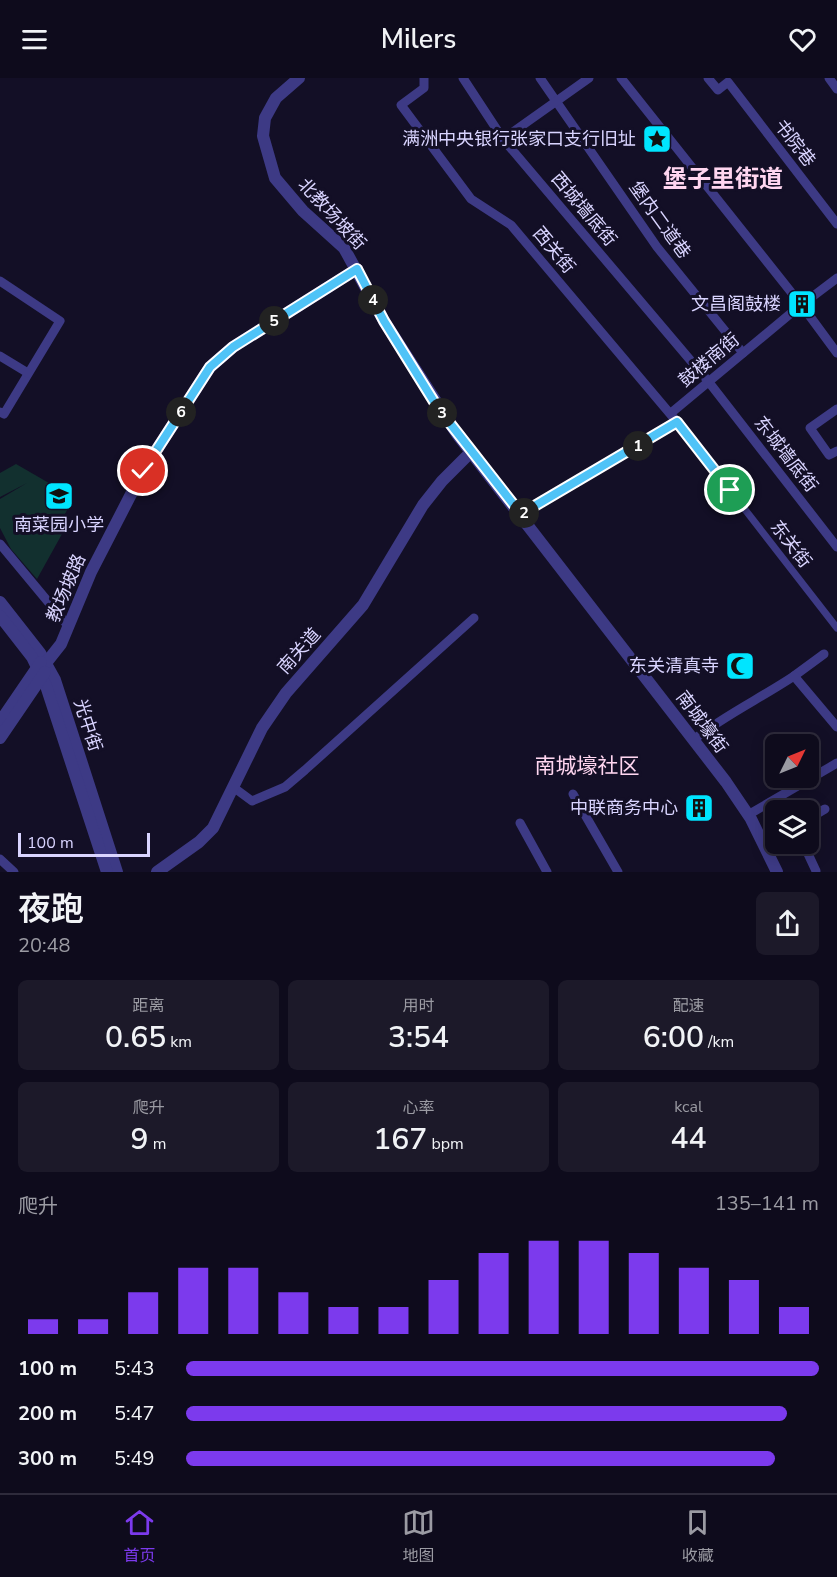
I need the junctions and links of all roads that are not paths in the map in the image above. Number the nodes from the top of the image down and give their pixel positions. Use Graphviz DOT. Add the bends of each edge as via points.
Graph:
graph roads {
  1 [pos="299,78"];
  2 [pos="424,78"];
  3 [pos="463,78"];
  4 [pos="540,78"];
  5 [pos="589,78"];
  6 [pos="636,78"];
  7 [pos="708,78"];
  8 [pos="829,78"];
  9 [pos="624,82"];
  10 [pos="837,89"];
  11 [pos="556,102"];
  12 [pos="503,139"];
  13 [pos="837,224"];
  14 [pos="357,269"];
  15 [pos="837,278"];
  16 [pos="0,281"];
  17 [pos="795,297"];
  18 [pos="808,300"];
  19 [pos="743,352"];
  20 [pos="837,353"];
  21 [pos="0,356"];
  22 [pos="28,373"];
  23 [pos="708,381"];
  24 [pos="837,409"];
  25 [pos="0,412"];
  26 [pos="671,413"];
  27 [pos="677,422"];
  28 [pos="837,451"];
  29 [pos="471,452"];
  30 [pos="521,514"];
  31 [pos="0,544"];
  32 [pos="837,547"];
  33 [pos="0,602"];
  34 [pos="0,616"];
  35 [pos="474,618"];
  36 [pos="69,627"];
  37 [pos="837,628"];
  38 [pos="824,654"];
  39 [pos="43,666"];
  40 [pos="794,676"];
  41 [pos="0,722"];
  42 [pos="837,727"];
  43 [pos="0,738"];
  44 [pos="693,740"];
  45 [pos="837,763"];
  46 [pos="233,787"];
  47 [pos="573,794"];
  48 [pos="825,809"];
  49 [pos="819,813"];
  50 [pos="748,815"];
  51 [pos="520,823"];
  52 [pos="808,854"];
  53 [pos="0,859"];
  54 [pos="816,871"];
  55 [pos="14,872"];
  56 [pos="107,872"];
  57 [pos="117,872"];
  58 [pos="157,872"];
  59 [pos="547,872"];
  60 [pos="618,872"];
  61 [pos="777,872"];
  1 -- 14 [label="street, 北教场坡街" via="276,98 265,118 263,136 275,178 303,211 344,248"];
  2 -- 26 [label="street, 西关街" via="424,87 401,105 471,199 511,225"];
  3 -- 12 [label="street, 西城墙底街"];
  4 -- 11 [label="street, 堡内二道巷"];
  5 -- 11 [label="street"];
  6 -- 9 [label="street"];
  7 -- 13 [label="street, 书院巷" via="717,90 728,82"];
  8 -- 10 [label="street"];
  9 -- 17 [label="street"];
  11 -- 12 [label="street"];
  11 -- 19 [label="street, 堡内二道巷" via="657,247"];
  12 -- 23 [label="street, 西城墙底街"];
  14 -- 29 [label="street, 北教场坡街" via="438,408"];
  14 -- 36 [label="street, 教场坡路" via="233,347 210,367 143,471 91,572"];
  15 -- 18 [label="street"];
  16 -- 22 [label="street" via="60,321"];
  19 -- 20 [label="street, 鼓楼南街" via="801,310"];
  19 -- 23 [label="street, 鼓楼南街"];
  21 -- 22 [label="street"];
  22 -- 25 [label="street" via="4,414"];
  23 -- 26 [label="street, 鼓楼南街"];
  23 -- 32 [label="street, 东城墙底街"];
  24 -- 28 [label="street" via="810,428 829,455"];
  26 -- 27 [label="street, 西关街"];
  27 -- 30 [label="street"];
  27 -- 37 [label="street, 东关街"];
  29 -- 30 [label="street, 北教场坡街"];
  29 -- 46 [label="street, 南关道" via="423,505 363,605 286,693 262,728"];
  30 -- 44 [label="street, 南城壕街"];
  31 -- 36 [label="street"];
  33 -- 39 [label="street, 光中街" via="21,626"];
  34 -- 39 [label="street, 光中街"];
  35 -- 46 [label="street" via="285,787 252,801"];
  36 -- 39 [label="street, 教场坡路"];
  38 -- 40 [label="street"];
  39 -- 41 [label="street"];
  39 -- 43 [label="street"];
  39 -- 56 [label="street, 光中街"];
  39 -- 57 [label="street, 光中街" via="54,680"];
  40 -- 42 [label="street"];
  40 -- 44 [label="street" via="723,717"];
  44 -- 50 [label="street, 南城壕街"];
  45 -- 50 [label="street"];
  46 -- 58 [label="street, 南关道" via="213,828"];
  47 -- 60 [label="street"];
  48 -- 49 [label="street"];
  50 -- 61 [label="street, 南城壕街" via="768,839"];
  51 -- 59 [label="street"];
  52 -- 54 [label="street"];
  53 -- 55 [label="street"];
}
